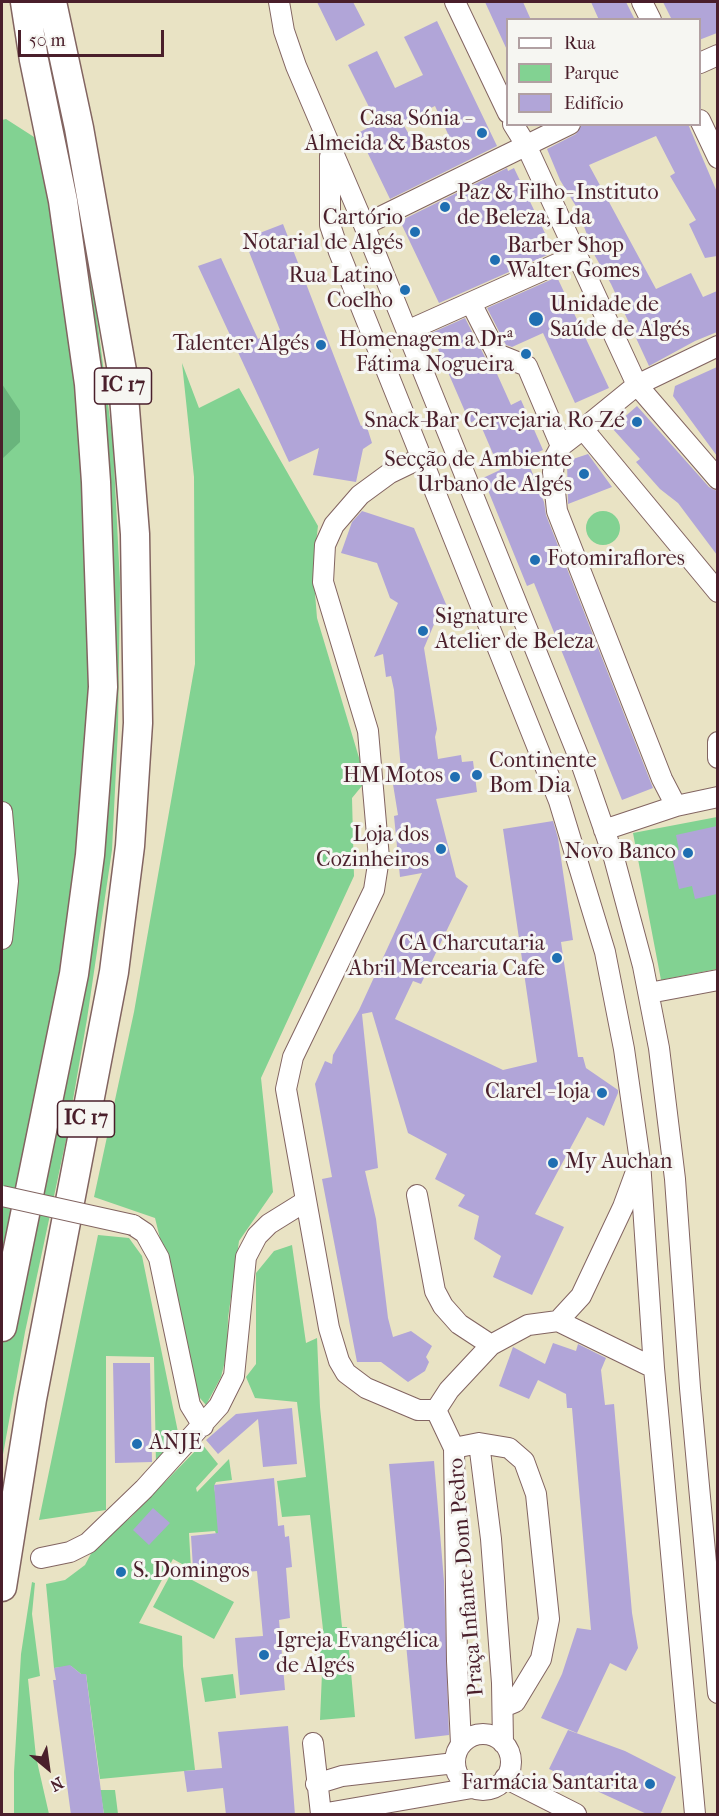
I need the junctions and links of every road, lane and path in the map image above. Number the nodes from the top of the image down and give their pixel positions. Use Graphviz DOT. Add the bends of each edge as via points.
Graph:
graph roads {
  1 [pos="26,2"];
  2 [pos="52,2"];
  3 [pos="279,2"];
  4 [pos="455,2"];
  5 [pos="642,2"];
  6 [pos="650,18"];
  7 [pos="717,55"];
  8 [pos="701,62"];
  9 [pos="506,111"];
  10 [pos="701,124"];
  11 [pos="514,126"];
  12 [pos="566,126"];
  13 [pos="526,146"];
  14 [pos="330,151"];
  15 [pos="717,158"];
  16 [pos="364,225"];
  17 [pos="577,255"];
  18 [pos="471,303"];
  19 [pos="407,331"];
  20 [pos="717,346"];
  21 [pos="637,385"];
  22 [pos="583,429"];
  23 [pos="561,446"];
  24 [pos="421,458"];
  25 [pos="717,479"];
  26 [pos="717,592"];
  27 [pos="549,682"];
  28 [pos="517,695"];
  29 [pos="717,742"];
  30 [pos="717,758"];
  31 [pos="717,797"];
  32 [pos="676,806"];
  33 [pos="2,812"];
  34 [pos="604,830"];
  35 [pos="2,939"];
  36 [pos="717,980"];
  37 [pos="649,993"];
  38 [pos="640,1161"];
  39 [pos="417,1195"];
  40 [pos="2,1196"];
  41 [pos="306,1201"];
  42 [pos="558,1321"];
  43 [pos="2,1327"];
  44 [pos="491,1345"];
  45 [pos="654,1368"];
  46 [pos="436,1410"];
  47 [pos="203,1426"];
  48 [pos="479,1443"];
  49 [pos="454,1448"];
  50 [pos="41,1558"];
  51 [pos="2,1587"];
  52 [pos="717,1693"];
  53 [pos="503,1707"];
  54 [pos="313,1743"];
  55 [pos="503,1743"];
  56 [pos="461,1744"];
  57 [pos="455,1763"];
  58 [pos="505,1778"];
  59 [pos="316,1784"];
  60 [pos="472,1788"];
  61 [pos="321,1814"];
  62 [pos="576,1815"];
  63 [pos="695,1815"];
  1 -- 43 [label="highway, IC 17" via="65,212 87,374 97,494 103,687 83,915 62,1044"];
  2 -- 51 [label="highway, IC 17" via="79,128 122,371 139,648 133,807 114,972 32,1399"];
  3 -- 14 [label="street" via="287,42"];
  4 -- 9 [label="street"];
  5 -- 6 [label="street"];
  7 -- 8 [label="street"];
  10 -- 15 [label="street"];
  11 -- 13 [label="street"];
  12 -- 13 [label="street"];
  13 -- 16 [label="street"];
  13 -- 17 [label="street"];
  14 -- 16 [label="street"];
  14 -- 24 [label="street" via="330,225"];
  16 -- 19 [label="street"];
  17 -- 18 [label="street"];
  17 -- 21 [label="street"];
  18 -- 19 [label="street"];
  18 -- 23 [label="street" via="497,354 526,366"];
  19 -- 27 [label="street"];
  20 -- 21 [label="street"];
  21 -- 22 [label="street"];
  21 -- 25 [label="street"];
  22 -- 23 [label="street"];
  22 -- 26 [label="street"];
  23 -- 32 [label="street" via="553,472 557,511"];
  24 -- 28 [label="street"];
  24 -- 41 [label="street" via="390,473 360,495 334,525 325,545 323,582 368,731 379,858 374,890 288,1074 288,1104"];
  27 -- 28 [label="street"];
  27 -- 34 [label="street"];
  28 -- 38 [label="street" via="559,801 604,952 624,1049"];
  29 -- 30 [label="street"];
  31 -- 32 [label="street"];
  32 -- 34 [label="street"];
  33 -- 35 [label="street" via="8,881"];
  34 -- 37 [label="street"];
  36 -- 37 [label="street"];
  37 -- 52 [label="street" via="675,1179"];
  38 -- 42 [label="street" via="581,1296"];
  38 -- 45 [label="street"];
  39 -- 44 [label="street" via="435,1291 459,1324"];
  40 -- 47 [label="street, bridge" via="133,1225 145,1233 159,1258 189,1405"];
  41 -- 46 [label="street" via="329,1328 346,1373 366,1388 418,1410"];
  41 -- 47 [label="street" via="269,1224 246,1257 234,1376 219,1406"];
  42 -- 44 [label="street" via="528,1325"];
  42 -- 45 [label="street"];
  44 -- 46 [label="street"];
  45 -- 63 [label="street"];
  46 -- 49 [label="street"];
  47 -- 50 [label="street" via="88,1543 70,1552"];
  48 -- 49 [label="street, Praça Infante Dom Pedro"];
  48 -- 53 [label="street, Praça Infante Dom Pedro" via="491,1539"];
  48 -- 53 [label="street, Praça Infante Dom Pedro" via="509,1448 524,1461 536,1494 549,1619 541,1659 515,1702"];
  49 -- 56 [label="street, Praça Infante Dom Pedro"];
  53 -- 55 [label="street, Praça Infante Dom Pedro"];
  54 -- 59 [label="street"];
  55 -- 56 [label="street" via="483,1734"];
  55 -- 58 [label="street" via="510,1758"];
  56 -- 57 [label="street"];
  57 -- 59 [label="street" via="342,1776"];
  57 -- 60 [label="street" via="458,1775"];
  58 -- 60 [label="street" via="493,1788"];
  58 -- 62 [label="street"];
  59 -- 61 [label="street"];
  60 -- 61 [label="street"];
}
